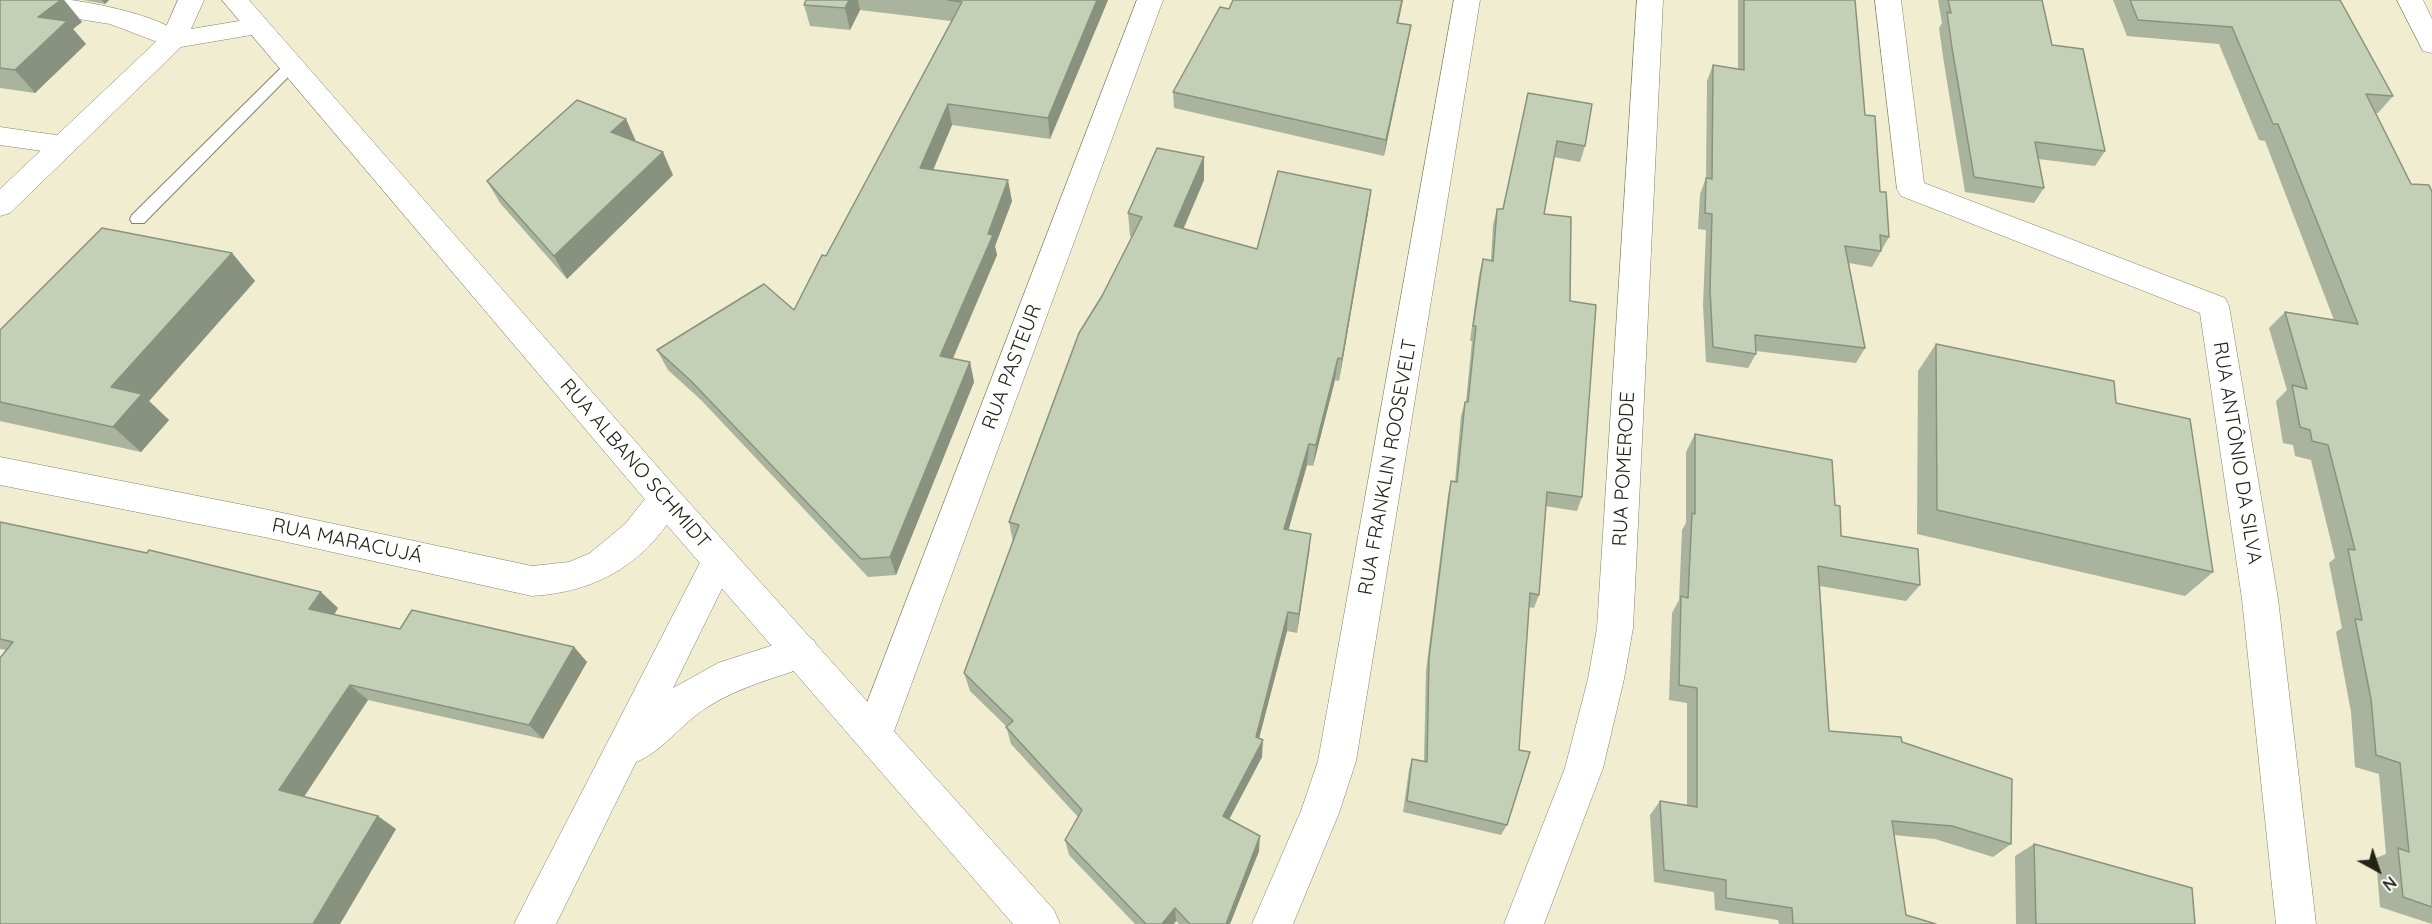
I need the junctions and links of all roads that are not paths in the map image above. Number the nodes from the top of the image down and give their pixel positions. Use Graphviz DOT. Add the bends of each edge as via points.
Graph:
graph roads {
  1 [pos="10,0"];
  2 [pos="134,0"];
  3 [pos="191,0"];
  4 [pos="235,0"];
  5 [pos="1150,0"];
  6 [pos="1467,0"];
  7 [pos="1650,0"];
  8 [pos="1888,0"];
  9 [pos="2410,0"];
  10 [pos="93,11"];
  11 [pos="257,26"];
  12 [pos="174,40"];
  13 [pos="2432,45"];
  14 [pos="292,65"];
  15 [pos="0,136"];
  16 [pos="63,145"];
  17 [pos="0,206"];
  18 [pos="138,219"];
  19 [pos="0,471"];
  20 [pos="665,499"];
  21 [pos="719,560"];
  22 [pos="801,652"];
  23 [pos="874,734"];
  24 [pos="613,769"];
  25 [pos="534,924"];
  26 [pos="1040,924"];
  27 [pos="1272,924"];
  28 [pos="1524,924"];
  29 [pos="2296,924"];
  1 -- 10 [label="street"];
  2 -- 10 [label="street"];
  3 -- 12 [label="street"];
  4 -- 11 [label="street, RUA ALBANO SCHMIDT"];
  5 -- 23 [label="street, RUA PASTEUR"];
  6 -- 27 [label="street, RUA FRANKLIN ROOSEVELT" via="1337,761 1320,813"];
  7 -- 28 [label="street, RUA POMERODE" via="1615,628 1584,768"];
  8 -- 29 [label="street, RUA ANTÔNIO DA SILVA" via="1911,189 2214,306 2261,610"];
  9 -- 13 [label="street"];
  10 -- 12 [label="street" via="137,22"];
  11 -- 12 [label="street"];
  11 -- 14 [label="street, RUA ALBANO SCHMIDT"];
  12 -- 16 [label="street"];
  14 -- 18 [label="lane"];
  14 -- 20 [label="street, RUA ALBANO SCHMIDT"];
  15 -- 16 [label="street"];
  16 -- 17 [label="street"];
  19 -- 20 [label="street, RUA MARACUJÁ" via="264,523 532,582 574,576 611,559 638,536"];
  20 -- 21 [label="street, RUA ALBANO SCHMIDT"];
  21 -- 22 [label="street, RUA ALBANO SCHMIDT"];
  21 -- 24 [label="street"];
  22 -- 23 [label="street, RUA ALBANO SCHMIDT"];
  22 -- 24 [label="street" via="758,662 716,680 677,705"];
  23 -- 26 [label="street, RUA ALBANO SCHMIDT"];
  24 -- 25 [label="street"];
}
